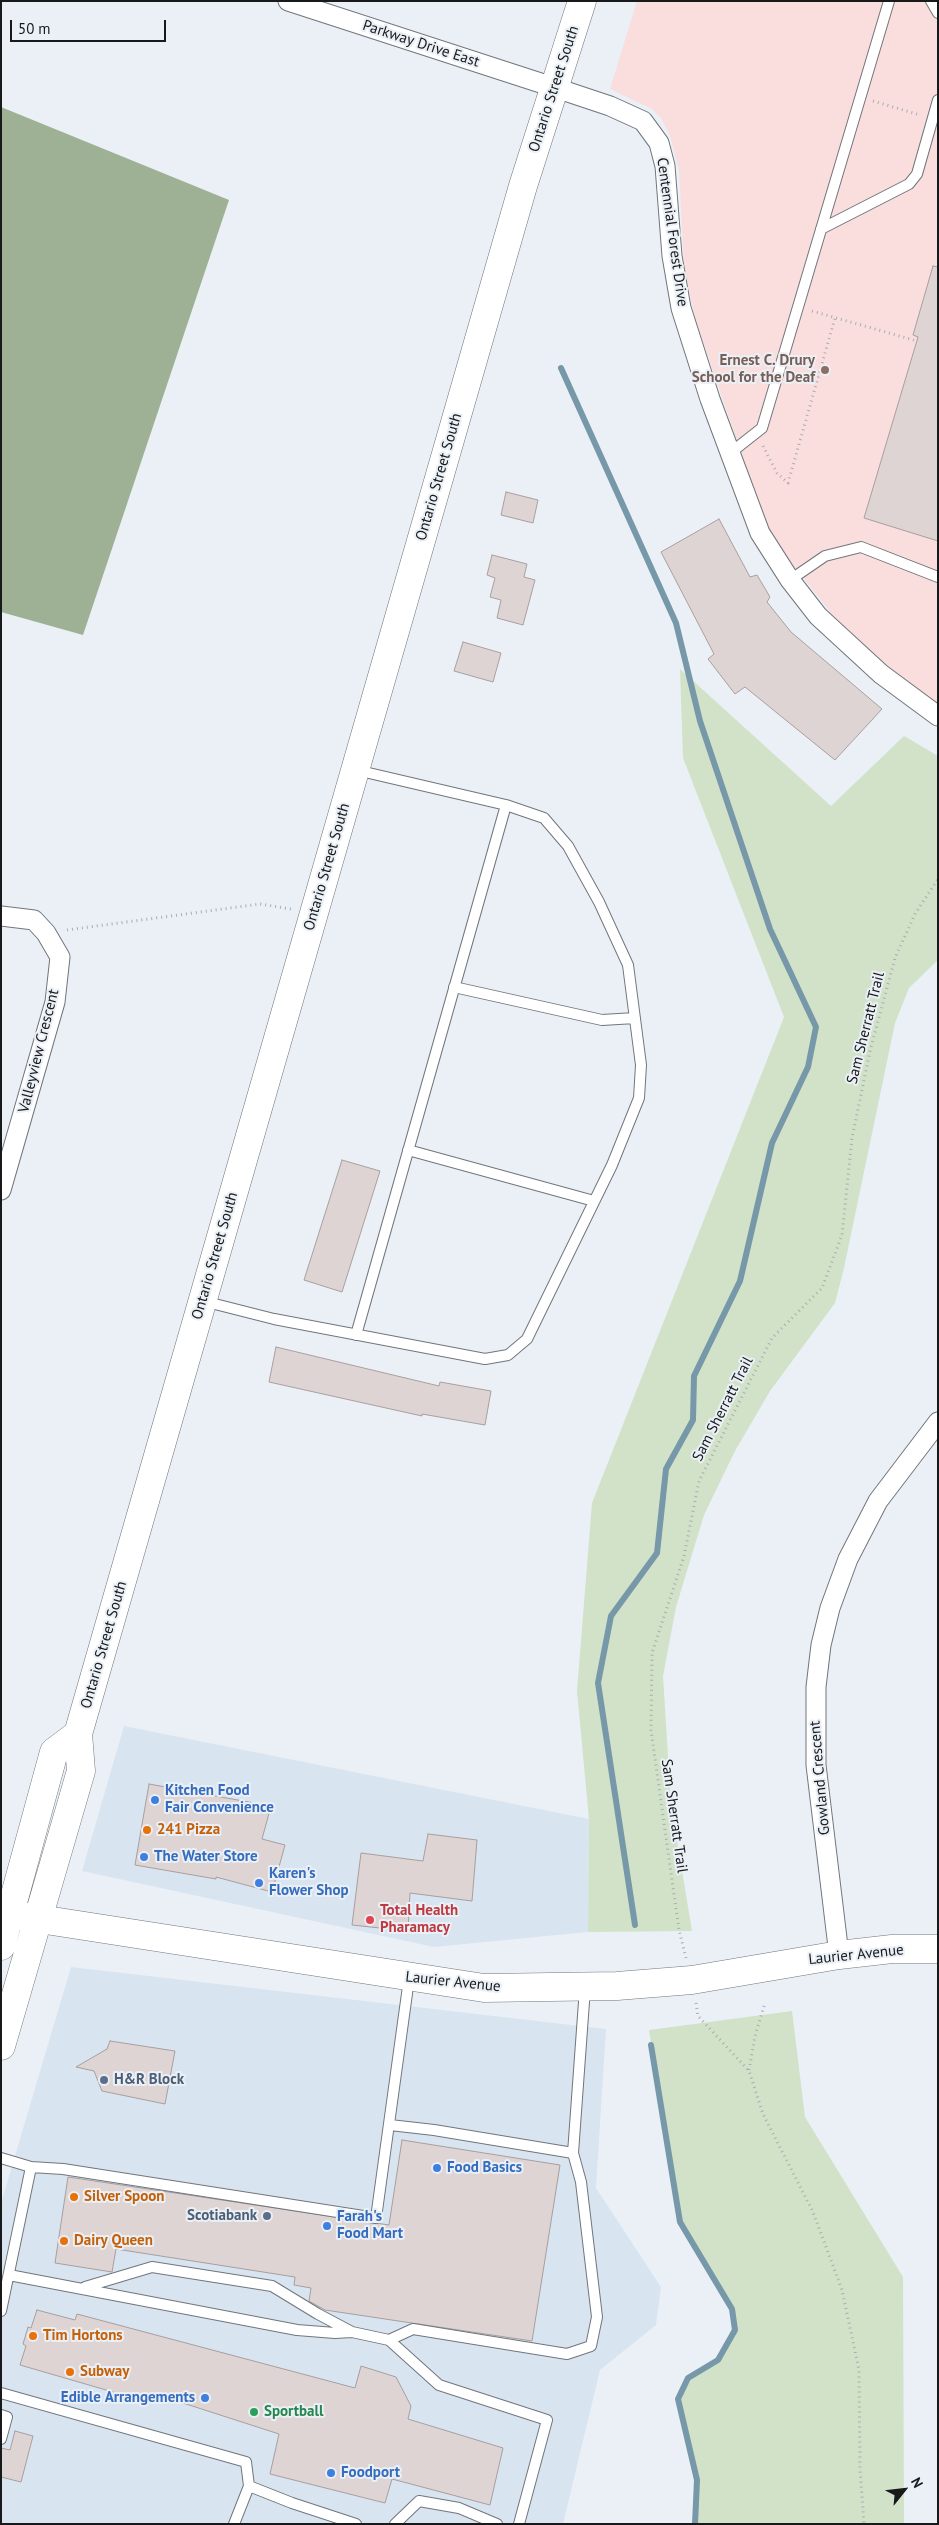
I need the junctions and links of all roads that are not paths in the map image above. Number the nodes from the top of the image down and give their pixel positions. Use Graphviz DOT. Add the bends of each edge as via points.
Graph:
graph roads {
  1 [pos="288,1"];
  2 [pos="582,1"];
  3 [pos="889,1"];
  4 [pos="932,1"];
  5 [pos="938,13"];
  6 [pos="554,87"];
  7 [pos="938,100"];
  8 [pos="821,229"];
  9 [pos="730,454"];
  10 [pos="938,577"];
  11 [pos="790,580"];
  12 [pos="938,716"];
  13 [pos="355,770"];
  14 [pos="506,805"];
  15 [pos="1,916"];
  16 [pos="454,988"];
  17 [pos="635,1018"];
  18 [pos="408,1150"];
  19 [pos="1,1190"];
  20 [pos="594,1201"];
  21 [pos="202,1301"];
  22 [pos="356,1334"];
  23 [pos="938,1422"];
  24 [pos="78,1734"];
  25 [pos="6,1914"];
  26 [pos="38,1919"];
  27 [pos="1,1946"];
  28 [pos="938,1949"];
  29 [pos="839,1955"];
  30 [pos="410,1977"];
  31 [pos="585,1988"];
  32 [pos="1,2046"];
  33 [pos="390,2125"];
  34 [pos="574,2153"];
  35 [pos="1,2158"];
  36 [pos="31,2167"];
  37 [pos="9,2275"];
  38 [pos="82,2287"];
  39 [pos="1,2311"];
  40 [pos="352,2332"];
  41 [pos="389,2340"];
  42 [pos="1,2393"];
  43 [pos="1,2415"];
  44 [pos="1,2439"];
  45 [pos="249,2486"];
  46 [pos="234,2524"];
  47 [pos="356,2524"];
  48 [pos="394,2524"];
  49 [pos="497,2524"];
  50 [pos="519,2524"];
  1 -- 6 [label="street, Parkway Drive East"];
  2 -- 6 [label="main road, Ontario Street South"];
  3 -- 8 [label="lane"];
  4 -- 5 [label="lane"];
  6 -- 9 [label="street, Centennial Forest Drive" via="610,106 643,121 654,132 665,166 672,256 681,308"];
  6 -- 13 [label="main road, Ontario Street South"];
  7 -- 8 [label="lane" via="917,174 909,184"];
  8 -- 9 [label="lane" via="762,428"];
  9 -- 11 [label="street, Centennial Forest Drive" via="760,533"];
  10 -- 11 [label="lane" via="861,547 825,556"];
  11 -- 12 [label="street, Centennial Forest Drive" via="825,622 881,674"];
  13 -- 14 [label="lane"];
  13 -- 21 [label="main road, Ontario Street South"];
  14 -- 16 [label="lane"];
  14 -- 17 [label="lane" via="544,818 568,846 628,965"];
  15 -- 19 [label="street, Valleyview Crescent" via="34,920 46,933 60,958 55,1002"];
  16 -- 17 [label="lane" via="602,1020"];
  16 -- 18 [label="lane"];
  17 -- 20 [label="lane" via="641,1066 639,1098"];
  18 -- 20 [label="lane"];
  18 -- 22 [label="lane"];
  20 -- 22 [label="lane" via="527,1339 508,1355 485,1359"];
  21 -- 22 [label="lane" via="274,1319"];
  21 -- 24 [label="main road, Ontario Street South"];
  23 -- 29 [label="street, Gowland Crescent" via="878,1501 848,1558 821,1645 816,1687 816,1765"];
  24 -- 25 [label="main road" via="54,1752"];
  24 -- 26 [label="main road, Ontario Street South" via="81,1771"];
  25 -- 26 [label="main road, Laurier Avenue"];
  25 -- 27 [label="main road"];
  26 -- 30 [label="main road, Laurier Avenue"];
  26 -- 32 [label="main road, Ontario Street South"];
  28 -- 29 [label="main road, Laurier Avenue"];
  29 -- 31 [label="main road, Laurier Avenue" via="692,1980"];
  30 -- 31 [label="main road, Laurier Avenue" via="484,1988"];
  30 -- 33 [label="lane"];
  31 -- 34 [label="lane"];
  33 -- 34 [label="lane"];
  33 -- 36 [label="lane" via="376,2218 63,2169"];
  34 -- 41 [label="lane" via="581,2182 597,2317 591,2346 567,2354 413,2329"];
  35 -- 36 [label="lane"];
  36 -- 37 [label="lane"];
  37 -- 38 [label="lane"];
  37 -- 39 [label="lane"];
  38 -- 40 [label="lane" via="143,2302 296,2330"];
  38 -- 40 [label="lane" via="152,2267 272,2286"];
  40 -- 41 [label="lane"];
  41 -- 50 [label="lane" via="439,2385 547,2420"];
  42 -- 45 [label="lane" via="246,2462"];
  43 -- 44 [label="lane" via="7,2417"];
  45 -- 46 [label="lane"];
  45 -- 47 [label="lane"];
  48 -- 49 [label="lane" via="419,2502 459,2508"];
}
